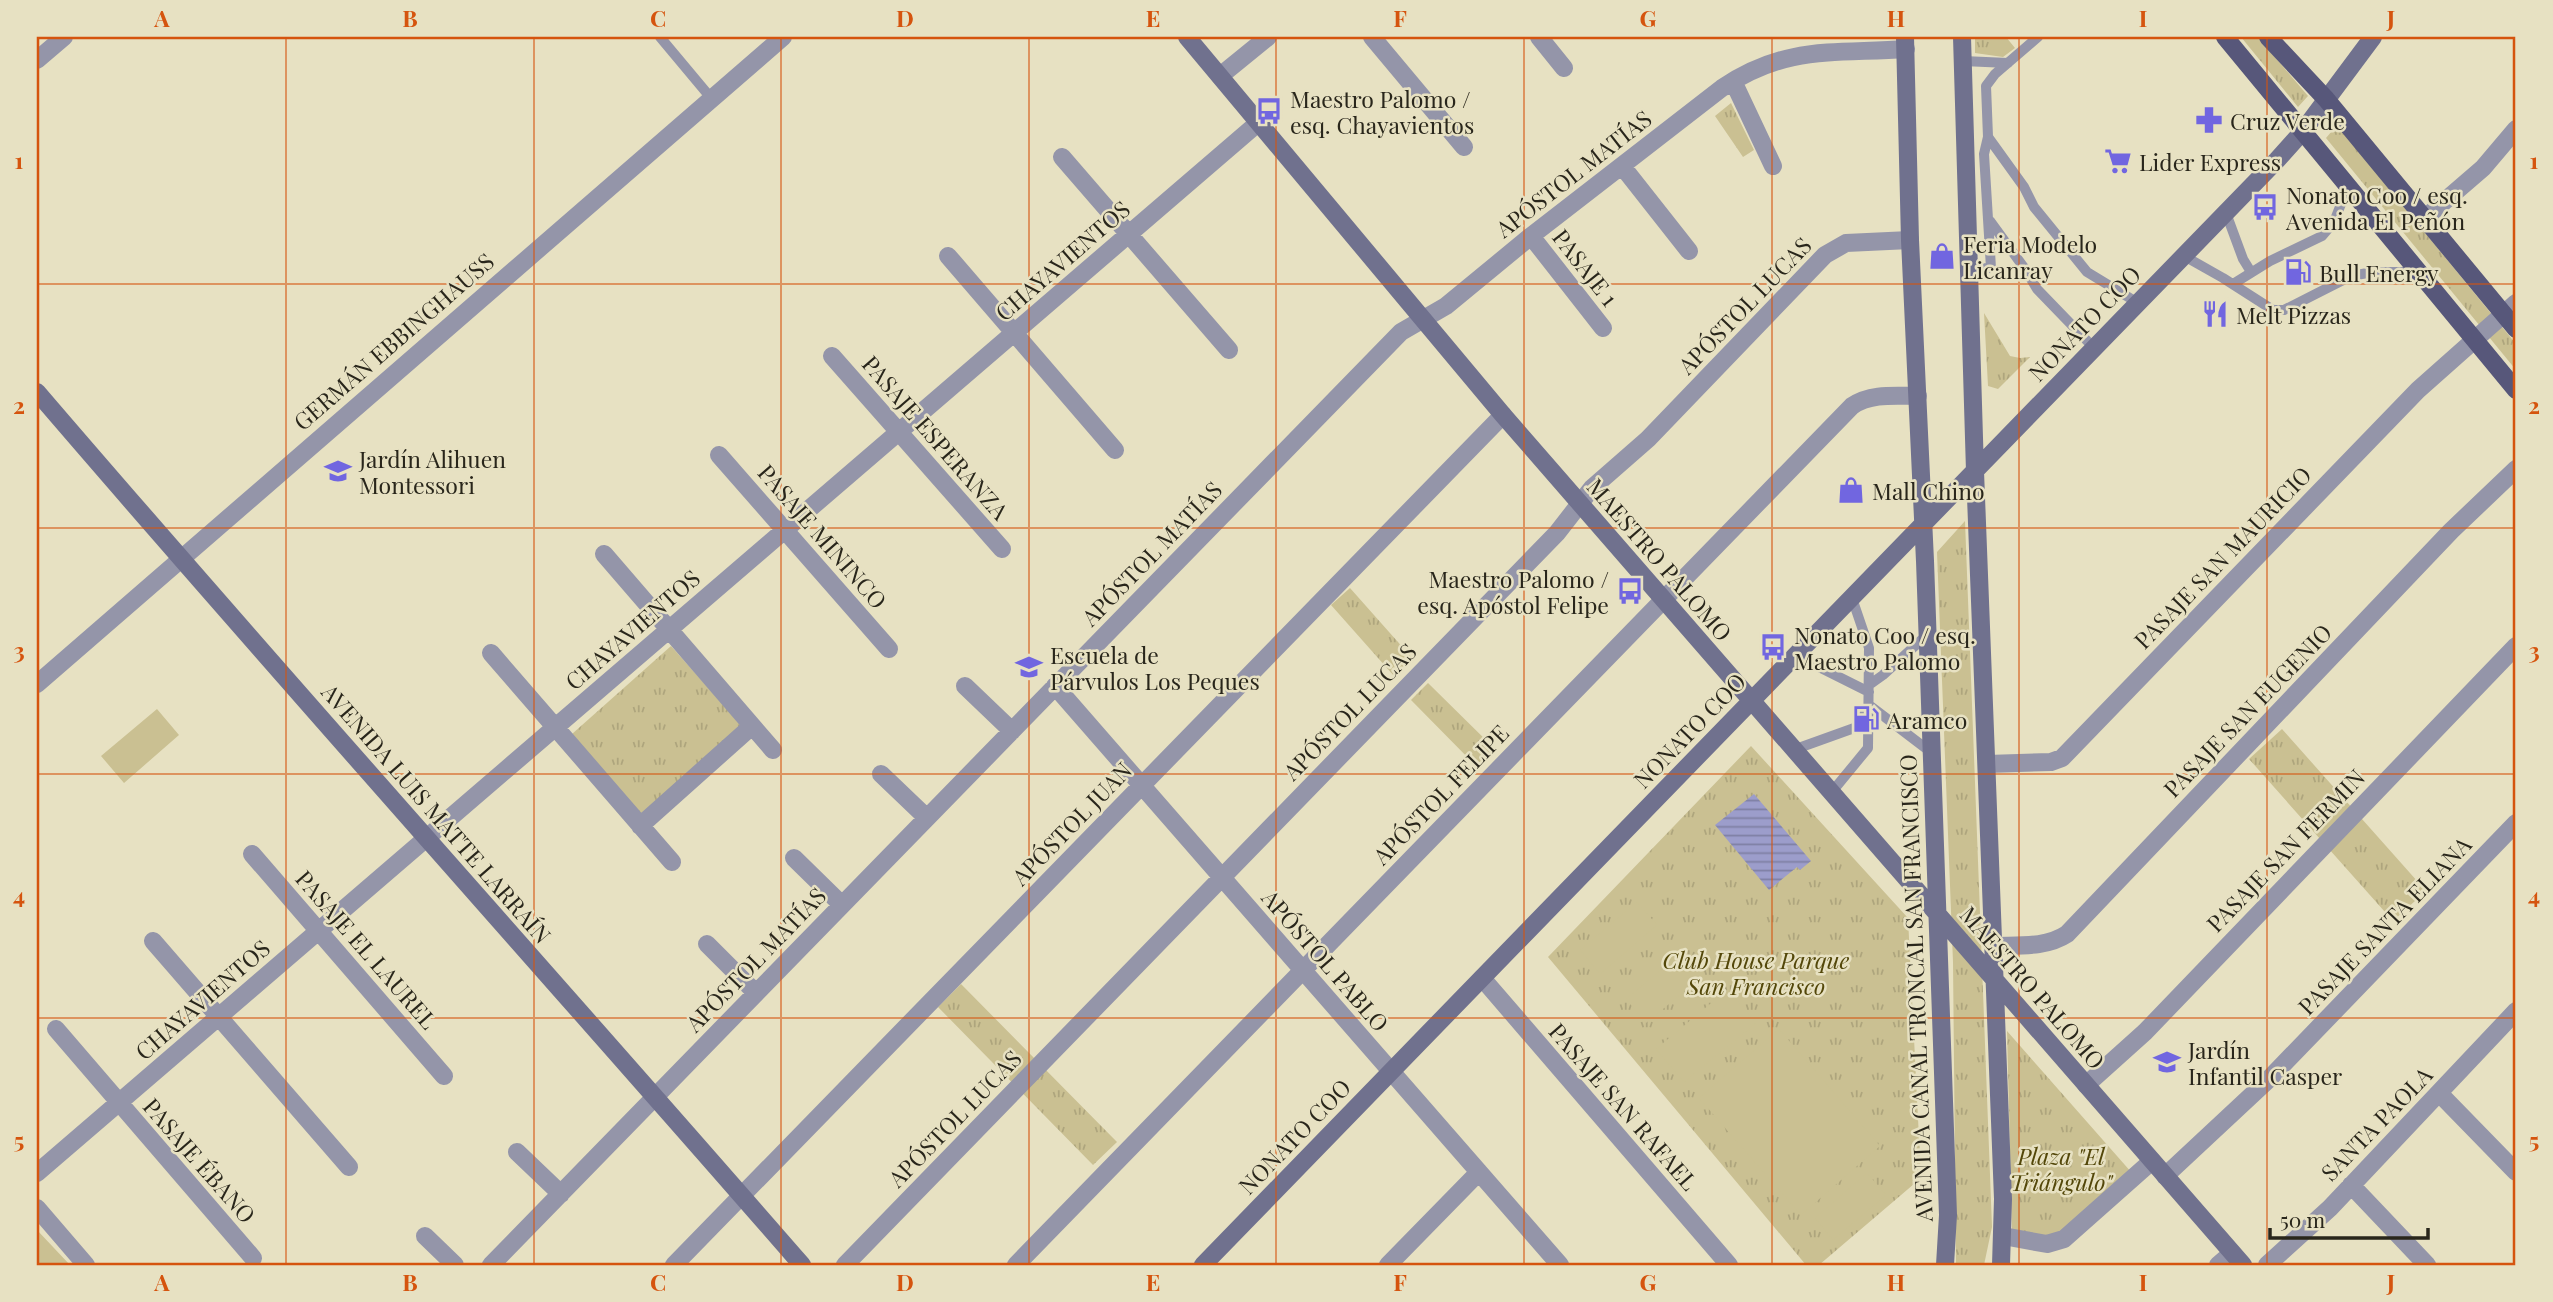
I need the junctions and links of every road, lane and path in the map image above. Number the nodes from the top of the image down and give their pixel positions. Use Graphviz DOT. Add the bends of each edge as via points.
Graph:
graph roads {
  1 [pos="64,37"];
  2 [pos="660,37"];
  3 [pos="782,37"];
  4 [pos="1187,37"];
  5 [pos="1268,37"];
  6 [pos="1372,37"];
  7 [pos="1539,37"];
  8 [pos="1962,37"];
  9 [pos="2038,37"];
  10 [pos="2225,37"];
  11 [pos="2268,37"];
  12 [pos="2373,37"];
  13 [pos="1905,43"];
  14 [pos="37,60"];
  15 [pos="1963,61"];
  16 [pos="1987,63"];
  17 [pos="2008,63"];
  18 [pos="1564,68"];
  19 [pos="1220,76"];
  20 [pos="1733,81"];
  21 [pos="1986,86"];
  22 [pos="711,98"];
  23 [pos="2326,99"];
  24 [pos="1258,122"];
  25 [pos="2516,129"];
  26 [pos="2303,131"];
  27 [pos="1988,136"];
  28 [pos="1464,147"];
  29 [pos="1062,157"];
  30 [pos="1622,166"];
  31 [pos="1773,166"];
  32 [pos="2348,186"];
  33 [pos="2226,213"];
  34 [pos="2425,218"];
  35 [pos="1990,221"];
  36 [pos="1129,234"];
  37 [pos="1531,236"];
  38 [pos="1910,240"];
  39 [pos="1689,251"];
  40 [pos="948,256"];
  41 [pos="2183,257"];
  42 [pos="1969,270"];
  43 [pos="2251,272"];
  44 [pos="2419,272"];
  45 [pos="2233,284"];
  46 [pos="2138,303"];
  47 [pos="2510,309"];
  48 [pos="1423,320"];
  49 [pos="1603,328"];
  50 [pos="2516,329"];
  51 [pos="1014,333"];
  52 [pos="2475,340"];
  53 [pos="2094,348"];
  54 [pos="1229,350"];
  55 [pos="832,356"];
  56 [pos="2516,390"];
  57 [pos="37,392"];
  58 [pos="1918,396"];
  59 [pos="1503,415"];
  60 [pos="899,432"];
  61 [pos="1115,450"];
  62 [pos="719,455"];
  63 [pos="2516,469"];
  64 [pos="1975,471"];
  65 [pos="1580,504"];
  66 [pos="1924,523"];
  67 [pos="785,530"];
  68 [pos="1002,549"];
  69 [pos="604,554"];
  70 [pos="180,559"];
  71 [pos="1852,598"];
  72 [pos="1663,600"];
  73 [pos="669,629"];
  74 [pos="1928,634"];
  75 [pos="2516,646"];
  76 [pos="889,649"];
  77 [pos="491,653"];
  78 [pos="1795,655"];
  79 [pos="37,684"];
  80 [pos="965,686"];
  81 [pos="1055,687"];
  82 [pos="1869,689"];
  83 [pos="1751,701"];
  84 [pos="1869,705"];
  85 [pos="752,726"];
  86 [pos="555,727"];
  87 [pos="1012,731"];
  88 [pos="774,750"];
  89 [pos="1793,750"];
  90 [pos="1932,754"];
  91 [pos="1987,764"];
  92 [pos="881,774"];
  93 [pos="1141,785"];
  94 [pos="1831,793"];
  95 [pos="927,818"];
  96 [pos="2516,823"];
  97 [pos="640,826"];
  98 [pos="425,838"];
  99 [pos="252,853"];
  100 [pos="794,858"];
  101 [pos="672,862"];
  102 [pos="1221,877"];
  103 [pos="842,905"];
  104 [pos="1937,915"];
  105 [pos="319,930"];
  106 [pos="153,941"];
  107 [pos="707,944"];
  108 [pos="1994,946"];
  109 [pos="1303,970"];
  110 [pos="1482,978"];
  111 [pos="1996,982"];
  112 [pos="756,993"];
  113 [pos="2516,1012"];
  114 [pos="219,1016"];
  115 [pos="56,1029"];
  116 [pos="1391,1072"];
  117 [pos="444,1076"];
  118 [pos="2086,1085"];
  119 [pos="2439,1093"];
  120 [pos="656,1097"];
  121 [pos="119,1102"];
  122 [pos="517,1152"];
  123 [pos="2152,1161"];
  124 [pos="349,1167"];
  125 [pos="1479,1172"];
  126 [pos="2516,1172"];
  127 [pos="37,1173"];
  128 [pos="2165,1176"];
  129 [pos="2351,1185"];
  130 [pos="561,1194"];
  131 [pos="741,1196"];
  132 [pos="37,1208"];
  133 [pos="425,1236"];
  134 [pos="2003,1236"];
  135 [pos="253,1258"];
  136 [pos="2238,1259"];
  137 [pos="86,1265"];
  138 [pos="456,1265"];
  139 [pos="491,1265"];
  140 [pos="674,1265"];
  141 [pos="802,1265"];
  142 [pos="845,1265"];
  143 [pos="1016,1265"];
  144 [pos="1203,1265"];
  145 [pos="1388,1265"];
  146 [pos="1560,1265"];
  147 [pos="1729,1265"];
  148 [pos="1945,1265"];
  149 [pos="2001,1265"];
  150 [pos="2218,1265"];
  151 [pos="2267,1265"];
  152 [pos="2427,1265"];
  1 -- 14 [label="street"];
  2 -- 22 [label="lane"];
  3 -- 22 [label="street, GERMÁN EBBINGHAUSS"];
  4 -- 19 [label="street, MAESTRO PALOMO"];
  5 -- 19 [label="street"];
  6 -- 28 [label="street"];
  7 -- 18 [label="street"];
  8 -- 15 [label="street"];
  9 -- 17 [label="lane"];
  10 -- 26 [label="main road"];
  11 -- 23 [label="main road"];
  12 -- 23 [label="street, NONATO COO"];
  13 -- 20 [label="street, APÓSTOL MATÍAS" via="1795,55"];
  13 -- 38 [label="street, AVENIDA CANAL TRONCAL SAN FRANCISCO"];
  15 -- 16 [label="lane"];
  15 -- 42 [label="street"];
  16 -- 17 [label="lane"];
  16 -- 21 [label="lane"];
  17 -- 21 [label="lane"];
  19 -- 24 [label="street, MAESTRO PALOMO"];
  20 -- 30 [label="street, APÓSTOL MATÍAS"];
  20 -- 31 [label="street"];
  21 -- 27 [label="lane"];
  22 -- 70 [label="street, GERMÁN EBBINGHAUSS"];
  23 -- 26 [label="street, NONATO COO"];
  23 -- 34 [label="main road"];
  24 -- 36 [label="street, CHAYAVIENTOS"];
  24 -- 48 [label="street, MAESTRO PALOMO"];
  25 -- 34 [label="street" via="2483,168"];
  26 -- 32 [label="main road"];
  26 -- 33 [label="street, NONATO COO"];
  27 -- 35 [label="lane" via="1984,154"];
  27 -- 46 [label="lane" via="2034,207 2087,272"];
  29 -- 36 [label="street"];
  30 -- 37 [label="street, APÓSTOL MATÍAS"];
  30 -- 39 [label="street"];
  32 -- 43 [label="lane" via="2334,222 2322,236"];
  32 -- 44 [label="main road"];
  33 -- 41 [label="street, NONATO COO"];
  33 -- 43 [label="lane"];
  34 -- 47 [label="main road"];
  35 -- 42 [label="lane" via="1991,268"];
  35 -- 53 [label="lane" via="2037,289"];
  36 -- 51 [label="street, CHAYAVIENTOS"];
  36 -- 54 [label="street"];
  37 -- 48 [label="street, APÓSTOL MATÍAS"];
  37 -- 49 [label="street, PASAJE 1"];
  38 -- 58 [label="street, AVENIDA CANAL TRONCAL SAN FRANCISCO"];
  38 -- 65 [label="street, APÓSTOL LUCAS" via="1855,241 1831,250"];
  40 -- 51 [label="street"];
  41 -- 45 [label="lane"];
  41 -- 46 [label="street, NONATO COO"];
  42 -- 64 [label="street"];
  43 -- 45 [label="lane"];
  44 -- 45 [label="lane" via="2351,276 2284,310 2273,310"];
  44 -- 52 [label="main road"];
  46 -- 53 [label="street, NONATO COO"];
  47 -- 50 [label="main road"];
  47 -- 52 [label="street, PASAJE SAN MAURICIO"];
  48 -- 59 [label="street, MAESTRO PALOMO"];
  48 -- 81 [label="street, APÓSTOL MATÍAS" via="1393,339"];
  51 -- 60 [label="street, CHAYAVIENTOS"];
  51 -- 61 [label="street"];
  52 -- 56 [label="main road"];
  52 -- 91 [label="street, PASAJE SAN MAURICIO" via="2418,390 2062,758"];
  53 -- 64 [label="street, NONATO COO"];
  55 -- 60 [label="street, PASAJE ESPERANZA"];
  57 -- 70 [label="street, AVENIDA LUIS MATTE LARRAÍN"];
  58 -- 66 [label="street, AVENIDA CANAL TRONCAL SAN FRANCISCO"];
  58 -- 72 [label="street, APÓSTOL FELIPE" via="1876,396 1852,406"];
  59 -- 65 [label="street, MAESTRO PALOMO"];
  59 -- 93 [label="street, APÓSTOL JUAN"];
  60 -- 67 [label="street, CHAYAVIENTOS"];
  60 -- 68 [label="street, PASAJE ESPERANZA"];
  62 -- 67 [label="street, PASAJE MININCO"];
  63 -- 108 [label="street, PASAJE SAN EUGENIO" via="2451,531 2067,934 2042,944"];
  64 -- 66 [label="street, NONATO COO"];
  64 -- 91 [label="street"];
  65 -- 72 [label="street, MAESTRO PALOMO"];
  65 -- 102 [label="street, APÓSTOL LUCAS" via="1557,533"];
  66 -- 71 [label="street, NONATO COO"];
  66 -- 74 [label="street, AVENIDA CANAL TRONCAL SAN FRANCISCO"];
  67 -- 73 [label="street, CHAYAVIENTOS"];
  67 -- 76 [label="street, PASAJE MININCO"];
  69 -- 73 [label="street"];
  70 -- 79 [label="street, GERMÁN EBBINGHAUSS"];
  70 -- 98 [label="street, AVENIDA LUIS MATTE LARRAÍN"];
  71 -- 78 [label="street, NONATO COO"];
  71 -- 82 [label="lane" via="1869,648"];
  72 -- 83 [label="street, MAESTRO PALOMO"];
  72 -- 109 [label="street, APÓSTOL FELIPE"];
  73 -- 85 [label="street"];
  73 -- 86 [label="street, CHAYAVIENTOS"];
  74 -- 82 [label="lane"];
  74 -- 90 [label="street, AVENIDA CANAL TRONCAL SAN FRANCISCO"];
  75 -- 118 [label="street, PASAJE SAN FERMIN" via="2145,1032"];
  77 -- 86 [label="street"];
  78 -- 82 [label="lane"];
  78 -- 83 [label="street, NONATO COO"];
  80 -- 87 [label="street"];
  81 -- 87 [label="street, APÓSTOL MATÍAS"];
  81 -- 93 [label="street, APÓSTOL PABLO"];
  82 -- 84 [label="lane"];
  83 -- 89 [label="street, MAESTRO PALOMO"];
  83 -- 110 [label="street, NONATO COO"];
  84 -- 89 [label="lane" via="1857,727"];
  84 -- 90 [label="lane"];
  84 -- 94 [label="lane" via="1868,748"];
  85 -- 88 [label="street"];
  85 -- 97 [label="street"];
  86 -- 97 [label="street"];
  86 -- 98 [label="street, CHAYAVIENTOS"];
  87 -- 95 [label="street, APÓSTOL MATÍAS"];
  89 -- 94 [label="street, MAESTRO PALOMO"];
  90 -- 104 [label="street, AVENIDA CANAL TRONCAL SAN FRANCISCO"];
  91 -- 108 [label="street"];
  92 -- 95 [label="street"];
  93 -- 102 [label="street, APÓSTOL PABLO"];
  93 -- 131 [label="street, APÓSTOL JUAN"];
  94 -- 104 [label="street, MAESTRO PALOMO"];
  95 -- 103 [label="street, APÓSTOL MATÍAS"];
  96 -- 128 [label="street, PASAJE SANTA ELIANA" via="2269,1079"];
  97 -- 101 [label="street"];
  98 -- 105 [label="street, CHAYAVIENTOS"];
  98 -- 120 [label="street, AVENIDA LUIS MATTE LARRAÍN"];
  99 -- 105 [label="street, PASAJE EL LAUREL"];
  100 -- 103 [label="street"];
  102 -- 109 [label="street, APÓSTOL PABLO"];
  102 -- 142 [label="street, APÓSTOL LUCAS"];
  103 -- 112 [label="street, APÓSTOL MATÍAS"];
  104 -- 111 [label="street, MAESTRO PALOMO"];
  104 -- 148 [label="street, AVENIDA CANAL TRONCAL SAN FRANCISCO" via="1948,1215"];
  105 -- 114 [label="street, CHAYAVIENTOS"];
  105 -- 117 [label="street, PASAJE EL LAUREL"];
  106 -- 114 [label="street"];
  107 -- 112 [label="street"];
  108 -- 111 [label="street"];
  109 -- 116 [label="street, APÓSTOL PABLO"];
  109 -- 143 [label="street, APÓSTOL FELIPE"];
  110 -- 116 [label="street, NONATO COO"];
  110 -- 147 [label="street, PASAJE SAN RAFAEL"];
  111 -- 118 [label="street, MAESTRO PALOMO"];
  111 -- 134 [label="street"];
  112 -- 120 [label="street, APÓSTOL MATÍAS"];
  113 -- 119 [label="street, SANTA PAOLA"];
  114 -- 121 [label="street, CHAYAVIENTOS"];
  114 -- 124 [label="street"];
  115 -- 121 [label="street, PASAJE ÉBANO"];
  116 -- 125 [label="street, APÓSTOL PABLO"];
  116 -- 144 [label="street, NONATO COO"];
  118 -- 123 [label="street, MAESTRO PALOMO"];
  119 -- 126 [label="street"];
  119 -- 129 [label="street, SANTA PAOLA"];
  120 -- 130 [label="street, APÓSTOL MATÍAS"];
  120 -- 131 [label="street, AVENIDA LUIS MATTE LARRAÍN"];
  121 -- 127 [label="street, CHAYAVIENTOS"];
  121 -- 135 [label="street, PASAJE ÉBANO"];
  122 -- 130 [label="street"];
  123 -- 128 [label="street, MAESTRO PALOMO"];
  123 -- 134 [label="street" via="2064,1239 2047,1244"];
  125 -- 145 [label="street"];
  125 -- 146 [label="street, APÓSTOL PABLO"];
  128 -- 136 [label="street, MAESTRO PALOMO"];
  129 -- 151 [label="street, SANTA PAOLA"];
  129 -- 152 [label="street"];
  130 -- 139 [label="street, APÓSTOL MATÍAS"];
  131 -- 140 [label="street, APÓSTOL JUAN"];
  131 -- 141 [label="street, AVENIDA LUIS MATTE LARRAÍN"];
  132 -- 137 [label="street"];
  133 -- 138 [label="street"];
  134 -- 149 [label="street"];
  136 -- 150 [label="street"];
}
